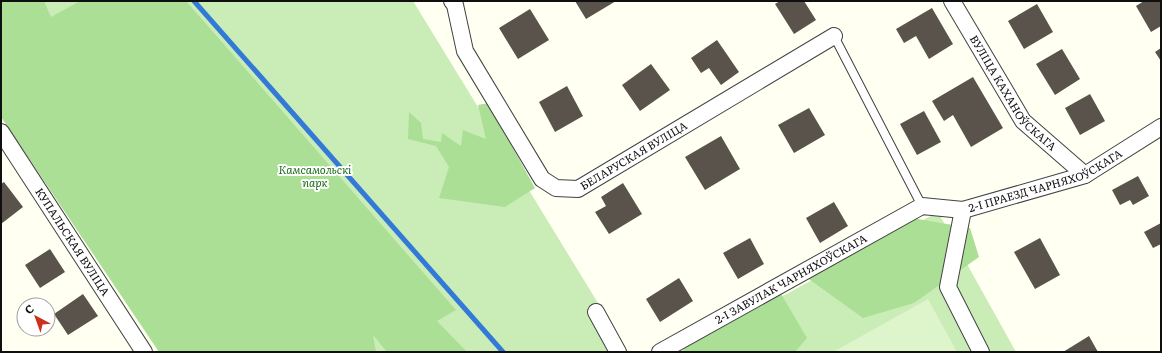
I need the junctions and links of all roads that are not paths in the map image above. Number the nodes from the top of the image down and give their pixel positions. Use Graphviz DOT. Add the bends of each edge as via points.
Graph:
graph roads {
  1 [pos="952,1"];
  2 [pos="456,2"];
  3 [pos="834,36"];
  4 [pos="1161,127"];
  5 [pos="1,132"];
  6 [pos="1085,175"];
  7 [pos="922,206"];
  8 [pos="963,210"];
  9 [pos="596,312"];
  10 [pos="144,352"];
  11 [pos="618,352"];
  12 [pos="660,352"];
  13 [pos="981,352"];
  1 -- 6 [label="street, ВУЛІЦА КАХАНОЎСКАГА" via="1023,121"];
  2 -- 3 [label="street, БЕЛАРУСКАЯ ВУЛІЦА" via="465,51 542,179 556,188 578,189"];
  3 -- 7 [label="lane"];
  4 -- 6 [label="street, 2-І ПРАЕЗД ЧАРНЯХОЎСКАГА"];
  5 -- 10 [label="street, КУПАЛЬСКАЯ ВУЛІЦА"];
  6 -- 8 [label="street, 2-І ПРАЕЗД ЧАРНЯХОЎСКАГА"];
  7 -- 8 [label="street, 2-І ПРАЕЗД ЧАРНЯХОЎСКАГА"];
  7 -- 12 [label="street, 2-І ЗАВУЛАК ЧАРНЯХОЎСКАГА"];
  8 -- 13 [label="street" via="948,287"];
  9 -- 11 [label="street"];
}
